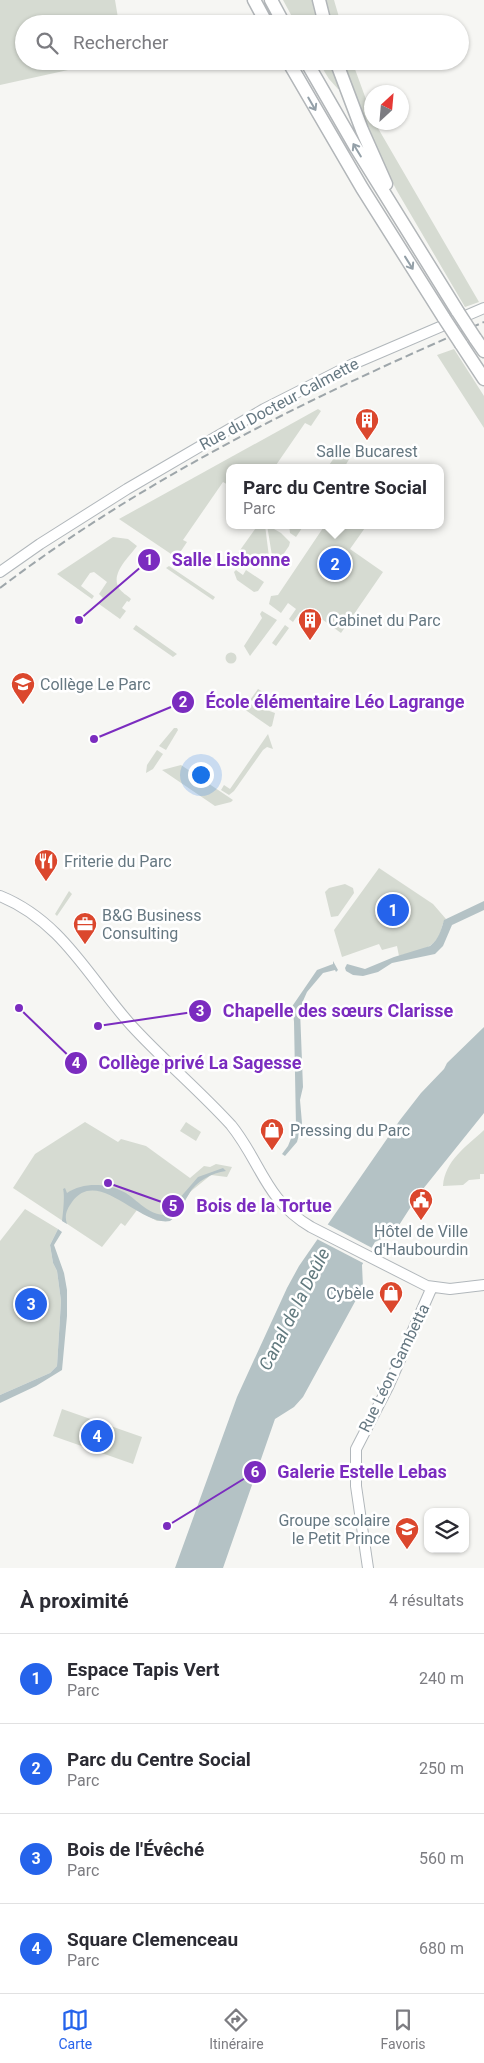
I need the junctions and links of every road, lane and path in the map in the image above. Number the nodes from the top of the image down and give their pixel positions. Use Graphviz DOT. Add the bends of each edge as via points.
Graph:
graph roads {
  1 [pos="254,0"];
  2 [pos="271,0"];
  3 [pos="319,0"];
  4 [pos="262,15"];
  5 [pos="279,15"];
  6 [pos="323,15"];
  7 [pos="293,70"];
  8 [pos="311,70"];
  9 [pos="339,70"];
  10 [pos="411,236"];
  11 [pos="484,308"];
  12 [pos="484,351"];
  13 [pos="484,379"];
  14 [pos="0,572"];
  15 [pos="0,896"];
  16 [pos="0,900"];
  17 [pos="96,983"];
  18 [pos="484,1285"];
  19 [pos="432,1287"];
  20 [pos="368,1568"];
  1 -- 4 [label="highway"];
  2 -- 5 [label="highway"];
  3 -- 6 [label="highway"];
  7 -- 13 [label="highway, one-way, bridge" via="362,188"];
  10 -- 8 [label="highway, one-way"];
  9 -- 10 [label="highway" via="362,130"];
  10 -- 12 [label="highway, bridge"];
  11 -- 14 [label="street, Rue du Docteur Calmette" via="351,366 203,443"];
  15 -- 17 [label="street" via="46,922"];
  16 -- 17 [label="street" via="42,927"];
  17 -- 19 [label="street" via="153,1048 228,1122 244,1142 265,1183 297,1218"];
  18 -- 19 [label="street" via="450,1289"];
  19 -- 20 [label="street, Rue Léon Gambetta" via="388,1387 356,1449 356,1486"];
}
